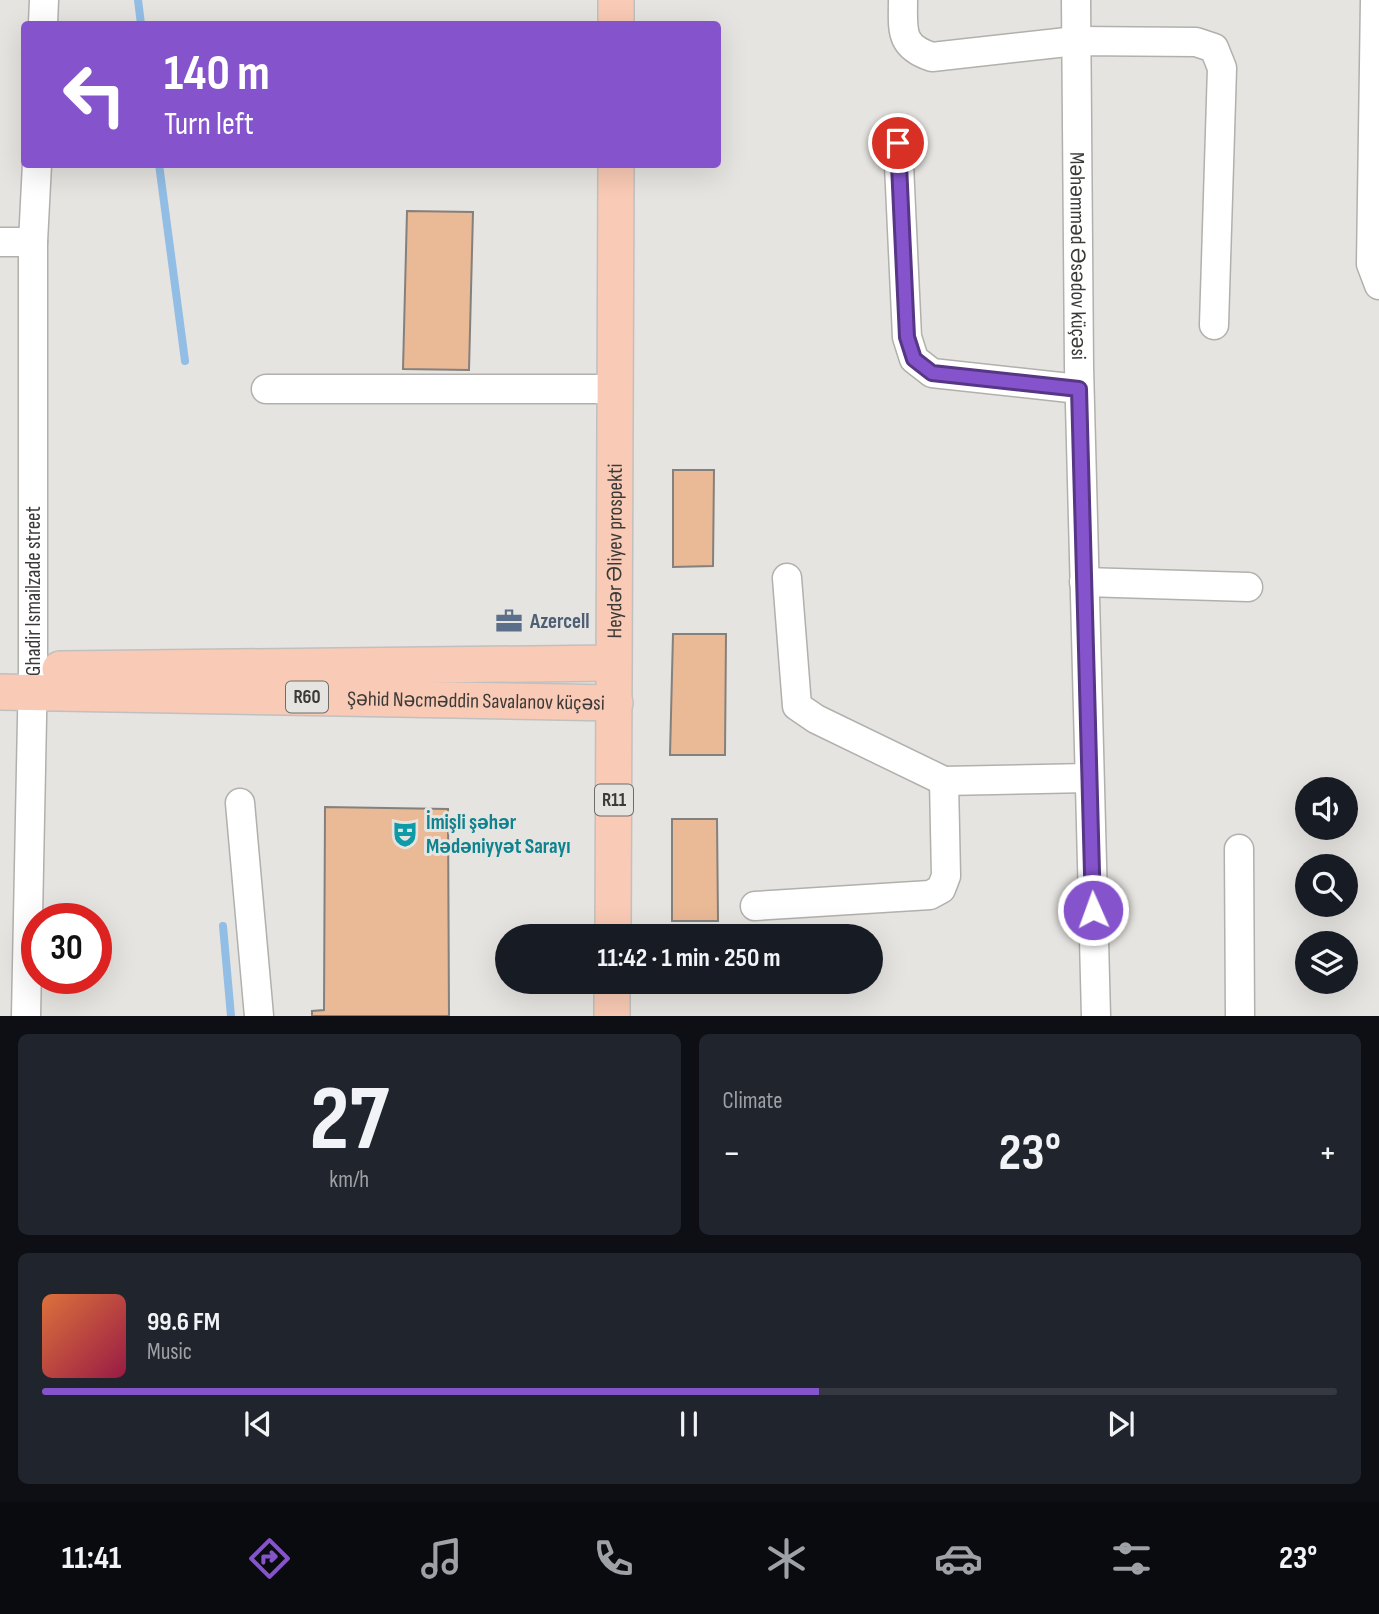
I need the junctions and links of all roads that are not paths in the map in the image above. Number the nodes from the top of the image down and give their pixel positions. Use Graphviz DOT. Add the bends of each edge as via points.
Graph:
graph roads {
  1 [pos="44,0"];
  2 [pos="617,0"];
  3 [pos="903,0"];
  4 [pos="1076,0"];
  5 [pos="1375,0"];
  6 [pos="43,21"];
  7 [pos="617,21"];
  8 [pos="1076,41"];
  9 [pos="898,143"];
  10 [pos="37,168"];
  11 [pos="616,168"];
  12 [pos="0,242"];
  13 [pos="33,242"];
  14 [pos="1379,285"];
  15 [pos="1214,325"];
  16 [pos="267,389"];
  17 [pos="616,389"];
  18 [pos="1079,389"];
  19 [pos="787,578"];
  20 [pos="1084,582"];
  21 [pos="1248,587"];
  22 [pos="613,663"];
  23 [pos="16,681"];
  24 [pos="615,703"];
  25 [pos="1089,778"];
  26 [pos="944,781"];
  27 [pos="240,803"];
  28 [pos="1239,849"];
  29 [pos="755,906"];
  30 [pos="613,924"];
  31 [pos="612,994"];
  32 [pos="26,1016"];
  33 [pos="260,1016"];
  34 [pos="612,1016"];
  35 [pos="1096,1016"];
  36 [pos="1240,1016"];
  1 -- 6 [label="street"];
  2 -- 7 [label="main road"];
  3 -- 8 [label="street" via="903,36 917,52 932,57"];
  4 -- 8 [label="street, Məhəmməd Əsədov küçəsi"];
  5 -- 14 [label="street" via="1371,264"];
  8 -- 15 [label="street" via="1196,42 1214,48 1222,68"];
  8 -- 18 [label="street, Məhəmməd Əsədov küçəsi"];
  9 -- 18 [label="street" via="907,337 914,359 932,373"];
  10 -- 13 [label="street, Ghadir Ismailzade street"];
  11 -- 17 [label="main road, Heydər Əliyev prospekti / R11"];
  12 -- 13 [label="street"];
  13 -- 23 [label="street, Ghadir Ismailzade street"];
  16 -- 17 [label="street"];
  17 -- 22 [label="main road, Heydər Əliyev prospekti / R11"];
  18 -- 20 [label="street, Məhəmməd Əsədov küçəsi"];
  19 -- 26 [label="street" via="797,706"];
  20 -- 21 [label="street"];
  20 -- 25 [label="street, Məhəmməd Əsədov küçəsi"];
  22 -- 23 [label="main road, Şəhid Nəcməddin Savalanov küçəsi / R60"];
  22 -- 24 [label="main road, Heydər Əliyev prospekti / R11"];
  23 -- 24 [label="main road, Şəhid Nəcməddin Savalanov küçəsi / R60"];
  23 -- 32 [label="street, Ghadir Ismailzade street"];
  24 -- 30 [label="main road, Heydər Əliyev prospekti / R11"];
  25 -- 26 [label="street"];
  25 -- 35 [label="street, Məhəmməd Əsədov küçəsi"];
  26 -- 29 [label="street" via="946,876 941,889 930,895"];
  27 -- 33 [label="street"];
  28 -- 36 [label="street"];
  31 -- 34 [label="main road"];
}
